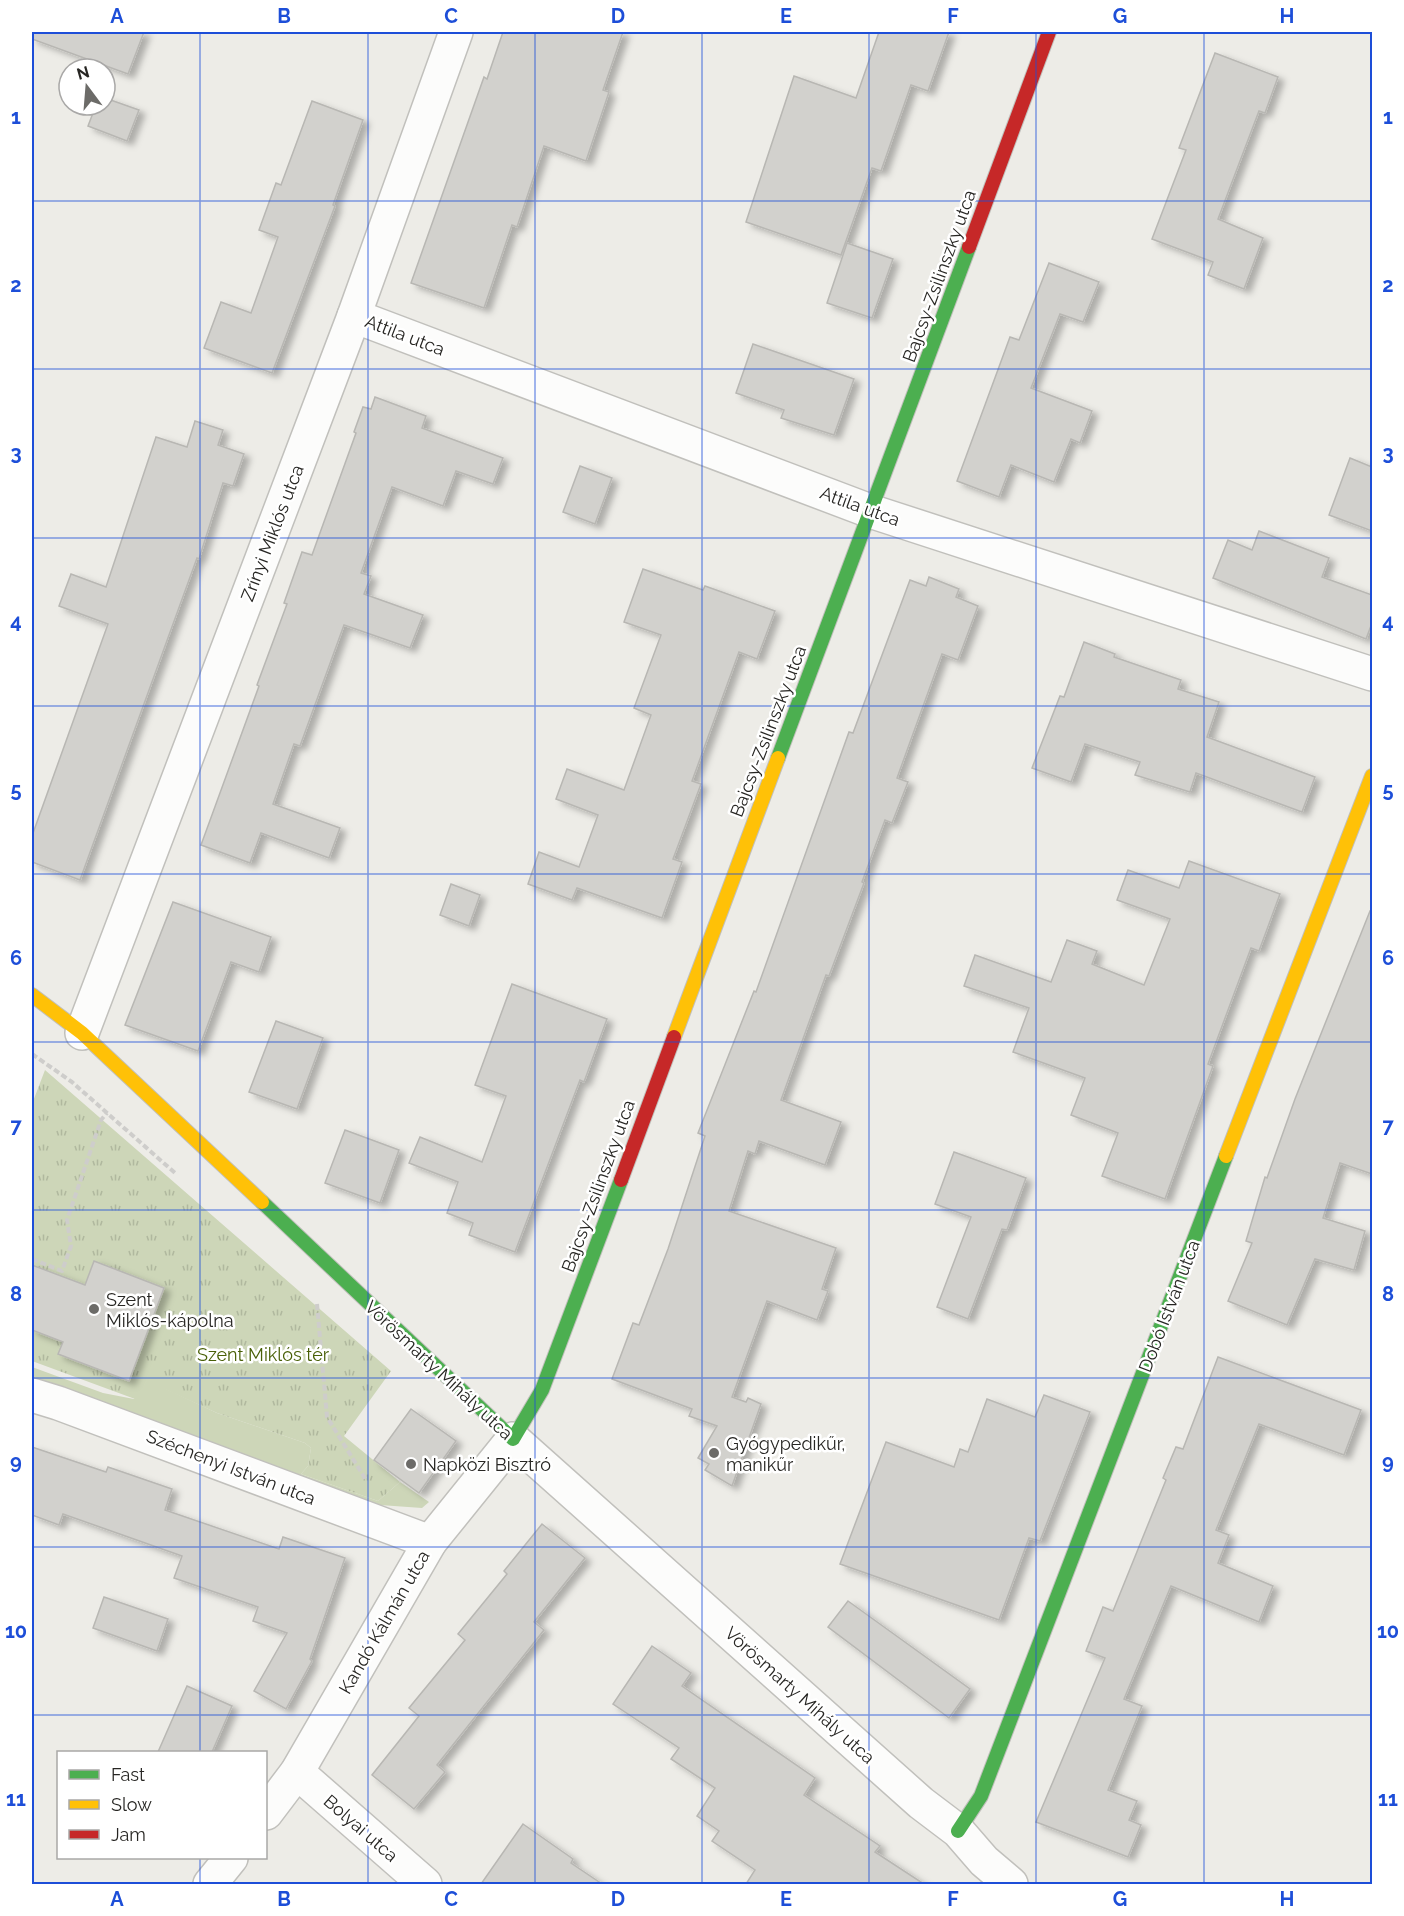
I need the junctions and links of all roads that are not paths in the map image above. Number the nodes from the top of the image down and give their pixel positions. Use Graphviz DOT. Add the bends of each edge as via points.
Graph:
graph roads {
  1 [pos="456,32"];
  2 [pos="1049,32"];
  3 [pos="354,316"];
  4 [pos="870,511"];
  5 [pos="1372,674"];
  6 [pos="1372,776"];
  7 [pos="32,995"];
  8 [pos="82,1033"];
  9 [pos="32,1395"];
  10 [pos="513,1439"];
  11 [pos="430,1542"];
  12 [pos="297,1772"];
  13 [pos="267,1812"];
  14 [pos="958,1831"];
  15 [pos="229,1859"];
  16 [pos="976,1873"];
  17 [pos="210,1884"];
  18 [pos="425,1884"];
  19 [pos="1011,1884"];
  1 -- 3 [label="street, Zrínyi Miklós utca"];
  2 -- 4 [label="street, Bajcsy-Zsilinszky utca"];
  3 -- 4 [label="street, Attila utca"];
  3 -- 8 [label="street, Zrínyi Miklós utca"];
  4 -- 5 [label="street, Attila utca"];
  4 -- 10 [label="street, Bajcsy-Zsilinszky utca" via="542,1390"];
  6 -- 14 [label="street, Dobó István utca" via="981,1796"];
  7 -- 8 [label="street, Vörösmarty Mihály utca"];
  8 -- 10 [label="street, Vörösmarty Mihály utca"];
  9 -- 11 [label="street, Széchenyi István utca"];
  10 -- 11 [label="street, Kandó Kálmán utca"];
  10 -- 14 [label="street, Vörösmarty Mihály utca" via="921,1803"];
  11 -- 12 [label="street, Kandó Kálmán utca"];
  12 -- 13 [label="street, Kandó Kálmán utca"];
  12 -- 18 [label="street, Bolyai utca"];
  14 -- 16 [label="street, Vörösmarty Mihály utca"];
  15 -- 17 [label="street"];
  16 -- 19 [label="street, Vörösmarty Mihály utca"];
}
